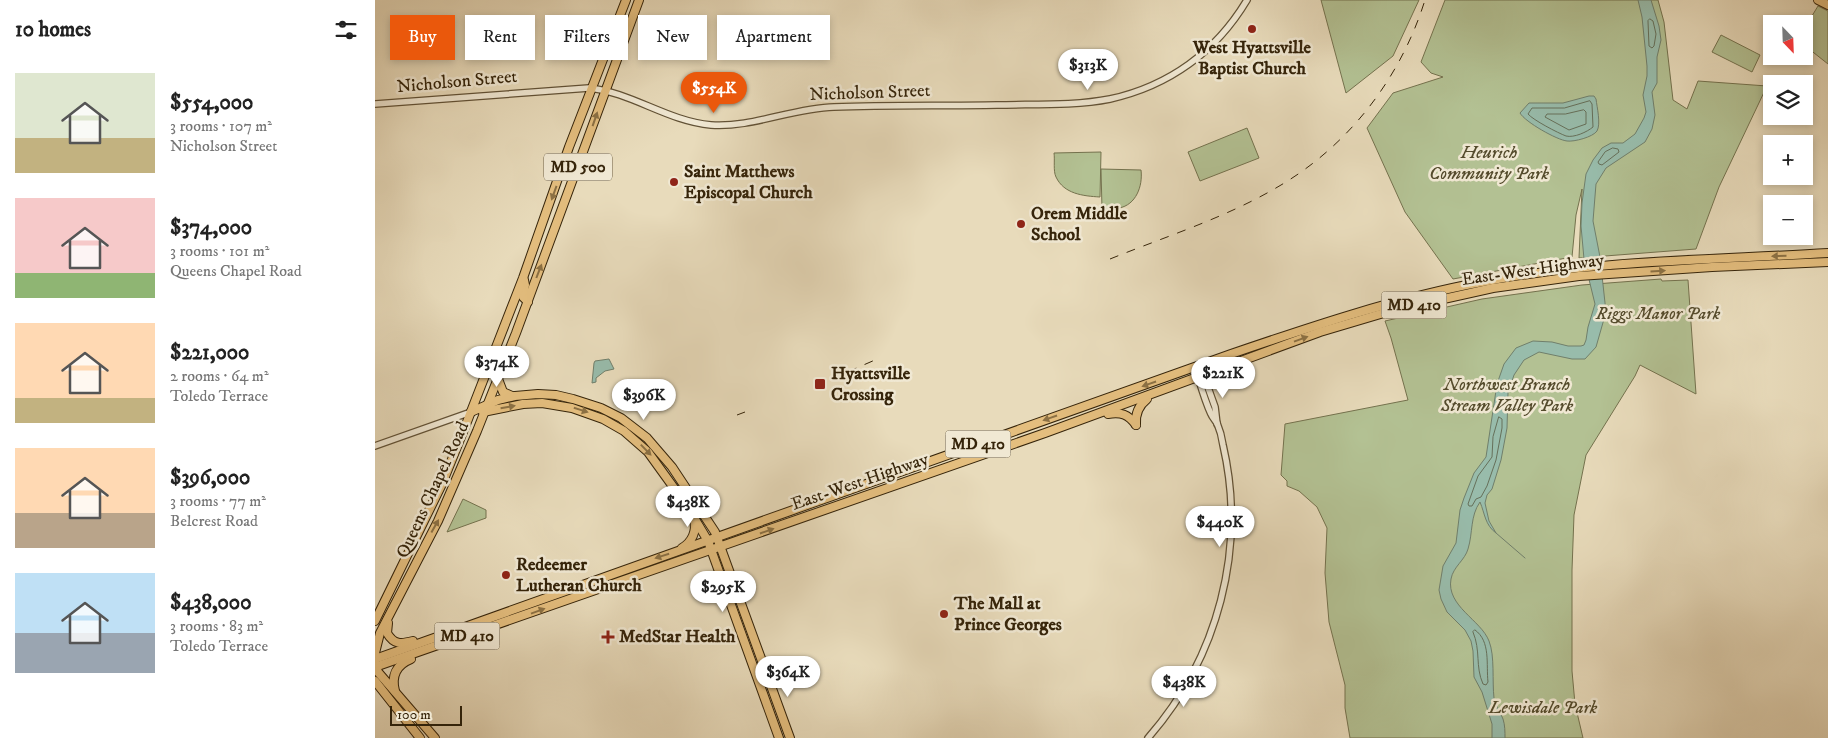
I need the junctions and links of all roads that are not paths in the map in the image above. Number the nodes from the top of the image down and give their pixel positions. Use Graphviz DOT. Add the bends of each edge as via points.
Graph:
graph roads {
  1 [pos="626,0"];
  2 [pos="639,0"];
  3 [pos="1247,0"];
  4 [pos="1818,0"];
  5 [pos="1828,5"];
  6 [pos="593,88"];
  7 [pos="605,89"];
  8 [pos="375,104"];
  9 [pos="1828,253"];
  10 [pos="1828,262"];
  11 [pos="523,278"];
  12 [pos="528,302"];
  13 [pos="1198,366"];
  14 [pos="1201,377"];
  15 [pos="498,379"];
  16 [pos="550,395"];
  17 [pos="1153,395"];
  18 [pos="512,396"];
  19 [pos="489,403"];
  20 [pos="561,406"];
  21 [pos="471,412"];
  22 [pos="485,412"];
  23 [pos="1084,419"];
  24 [pos="375,446"];
  25 [pos="693,515"];
  26 [pos="717,537"];
  27 [pos="708,540"];
  28 [pos="721,547"];
  29 [pos="711,550"];
  30 [pos="678,551"];
  31 [pos="404,585"];
  32 [pos="536,601"];
  33 [pos="382,607"];
  34 [pos="375,616"];
  35 [pos="375,622"];
  36 [pos="468,625"];
  37 [pos="486,629"];
  38 [pos="458,639"];
  39 [pos="375,653"];
  40 [pos="375,663"];
  41 [pos="375,681"];
  42 [pos="396,693"];
  43 [pos="420,738"];
  44 [pos="435,738"];
  45 [pos="779,738"];
  46 [pos="790,738"];
  47 [pos="1148,738"];
  1 -- 6 [label="main road, Queens Chapel Road / MD 500"];
  2 -- 7 [label="main road, Queens Chapel Road / MD 500"];
  3 -- 7 [label="street, Nicholson Street" via="1221,37 1190,64 1135,92 1098,101 825,107 748,122 713,125 691,122"];
  4 -- 5 [label="main road"];
  6 -- 7 [label="street, Nicholson Street"];
  6 -- 8 [label="street, Nicholson Street"];
  6 -- 11 [label="main road, Queens Chapel Road / MD 500, one-way"];
  12 -- 7 [label="main road, Queens Chapel Road / MD 500, one-way"];
  9 -- 13 [label="main road, East-West Highway / MD 410, one-way" via="1608,265 1482,282 1389,304"];
  14 -- 10 [label="main road, East-West Highway / MD 410, one-way" via="1319,332 1394,310 1493,288 1579,276"];
  11 -- 12 [label="main road" via="523,297"];
  11 -- 21 [label="main road, Queens Chapel Road / MD 500"];
  12 -- 15 [label="main road, Queens Chapel Road / MD 500"];
  13 -- 14 [label="street"];
  13 -- 26 [label="main road, East-West Highway / MD 410, one-way"];
  14 -- 17 [label="main road, East-West Highway / MD 410"];
  14 -- 47 [label="street" via="1215,407 1227,466 1231,537 1225,585 1199,662 1176,702"];
  15 -- 18 [label="main road" via="503,392"];
  15 -- 19 [label="main road, Queens Chapel Road / MD 500"];
  16 -- 18 [label="main road"];
  16 -- 20 [label="main road"];
  16 -- 26 [label="main road" via="592,404 621,418 640,432 672,467"];
  17 -- 23 [label="main road, East-West Highway / MD 410"];
  17 -- 23 [label="main road" via="1139,406 1136,425 1129,417 1118,413"];
  18 -- 19 [label="main road"];
  19 -- 21 [label="main road"];
  19 -- 22 [label="main road, Queens Chapel Road / MD 500"];
  22 -- 20 [label="main road, one-way" via="523,404"];
  20 -- 25 [label="main road, one-way" via="588,412 635,440 658,463"];
  21 -- 22 [label="main road"];
  21 -- 24 [label="street"];
  21 -- 33 [label="main road, Queens Chapel Road / MD 500" via="442,484"];
  31 -- 22 [label="main road, Queens Chapel Road / MD 500, one-way" via="446,505"];
  28 -- 23 [label="main road, East-West Highway / MD 410, one-way"];
  25 -- 27 [label="main road"];
  25 -- 30 [label="main road" via="696,524 694,535"];
  26 -- 27 [label="main road, East-West Highway / MD 410"];
  26 -- 28 [label="main road"];
  27 -- 29 [label="main road"];
  27 -- 30 [label="main road, East-West Highway / MD 410"];
  28 -- 29 [label="main road, East-West Highway / MD 410"];
  28 -- 46 [label="main road"];
  37 -- 29 [label="main road, East-West Highway / MD 410, one-way"];
  29 -- 45 [label="main road"];
  30 -- 32 [label="main road, East-West Highway / MD 410, one-way"];
  31 -- 36 [label="main road" via="388,623 387,633 393,641 402,644 412,642"];
  31 -- 39 [label="main road, Queens Chapel Road / MD 500" via="378,638"];
  32 -- 36 [label="main road, East-West Highway / MD 410"];
  32 -- 37 [label="main road"];
  33 -- 34 [label="main road"];
  33 -- 35 [label="main road, Queens Chapel Road / MD 500"];
  36 -- 40 [label="main road, East-West Highway / MD 410"];
  37 -- 38 [label="main road, East-West Highway / MD 410"];
  38 -- 40 [label="main road, East-West Highway / MD 410"];
  38 -- 42 [label="main road" via="400,665 394,676"];
  40 -- 42 [label="main road" via="378,672"];
  41 -- 43 [label="main road"];
  42 -- 44 [label="main road"];
}
